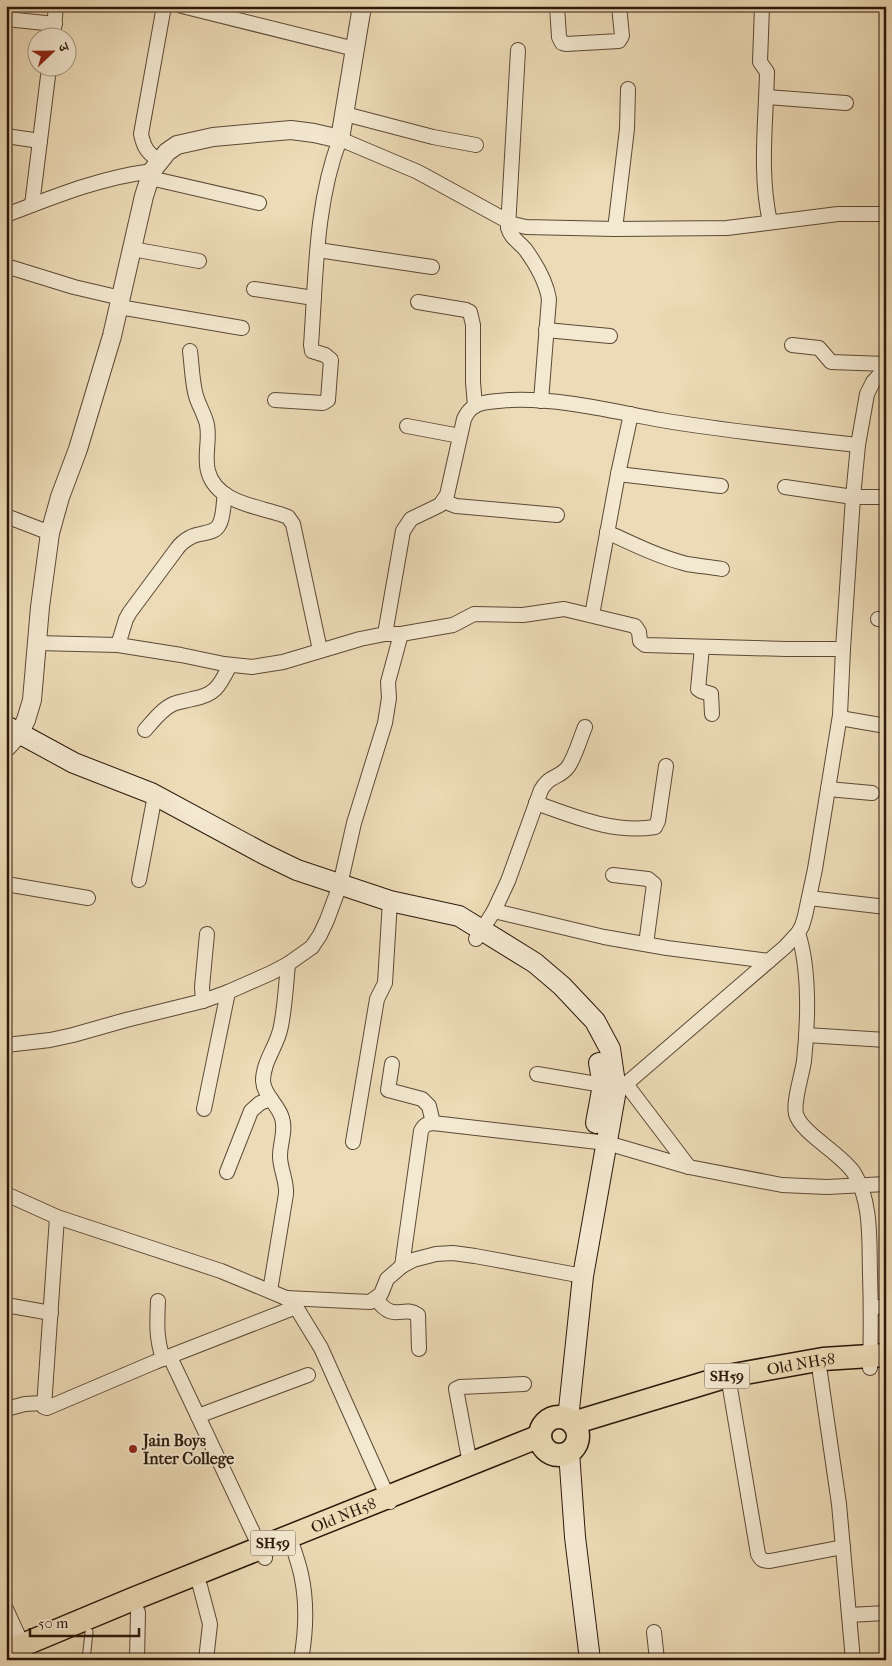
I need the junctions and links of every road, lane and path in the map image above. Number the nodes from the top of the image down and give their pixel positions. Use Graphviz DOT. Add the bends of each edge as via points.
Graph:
graph roads {
  1 [pos="56,6"];
  2 [pos="164,6"];
  3 [pos="182,6"];
  4 [pos="362,6"];
  5 [pos="557,6"];
  6 [pos="619,6"];
  7 [pos="762,6"];
  8 [pos="6,19"];
  9 [pos="42,28"];
  10 [pos="54,28"];
  11 [pos="355,49"];
  12 [pos="518,50"];
  13 [pos="48,78"];
  14 [pos="628,89"];
  15 [pos="767,98"];
  16 [pos="846,103"];
  17 [pos="345,114"];
  18 [pos="6,136"];
  19 [pos="340,139"];
  20 [pos="40,141"];
  21 [pos="476,145"];
  22 [pos="154,170"];
  23 [pos="259,203"];
  24 [pos="32,205"];
  25 [pos="886,214"];
  26 [pos="6,216"];
  27 [pos="508,221"];
  28 [pos="770,222"];
  29 [pos="615,229"];
  30 [pos="132,249"];
  31 [pos="318,250"];
  32 [pos="199,261"];
  33 [pos="6,266"];
  34 [pos="432,267"];
  35 [pos="254,289"];
  36 [pos="314,298"];
  37 [pos="120,302"];
  38 [pos="418,302"];
  39 [pos="242,328"];
  40 [pos="546,330"];
  41 [pos="610,336"];
  42 [pos="792,345"];
  43 [pos="190,351"];
  44 [pos="886,366"];
  45 [pos="275,400"];
  46 [pos="541,401"];
  47 [pos="475,406"];
  48 [pos="631,414"];
  49 [pos="407,426"];
  50 [pos="460,436"];
  51 [pos="858,445"];
  52 [pos="618,474"];
  53 [pos="721,486"];
  54 [pos="785,487"];
  55 [pos="225,494"];
  56 [pos="886,496"];
  57 [pos="852,497"];
  58 [pos="444,501"];
  59 [pos="557,515"];
  60 [pos="6,516"];
  61 [pos="607,532"];
  62 [pos="50,533"];
  63 [pos="722,569"];
  64 [pos="592,615"];
  65 [pos="385,634"];
  66 [pos="400,634"];
  67 [pos="36,643"];
  68 [pos="118,644"];
  69 [pos="702,648"];
  70 [pos="843,649"];
  71 [pos="320,650"];
  72 [pos="230,665"];
  73 [pos="712,714"];
  74 [pos="840,718"];
  75 [pos="585,726"];
  76 [pos="886,726"];
  77 [pos="145,730"];
  78 [pos="10,738"];
  79 [pos="666,766"];
  80 [pos="828,789"];
  81 [pos="872,793"];
  82 [pos="154,802"];
  83 [pos="536,803"];
  84 [pos="613,876"];
  85 [pos="139,880"];
  86 [pos="6,884"];
  87 [pos="338,892"];
  88 [pos="88,898"];
  89 [pos="809,898"];
  90 [pos="886,907"];
  91 [pos="390,908"];
  92 [pos="494,911"];
  93 [pos="798,933"];
  94 [pos="207,934"];
  95 [pos="479,934"];
  96 [pos="646,944"];
  97 [pos="769,961"];
  98 [pos="288,964"];
  99 [pos="228,992"];
  100 [pos="203,1001"];
  101 [pos="806,1035"];
  102 [pos="886,1040"];
  103 [pos="6,1045"];
  104 [pos="392,1064"];
  105 [pos="537,1074"];
  106 [pos="612,1089"];
  107 [pos="271,1100"];
  108 [pos="204,1109"];
  109 [pos="432,1123"];
  110 [pos="353,1142"];
  111 [pos="600,1143"];
  112 [pos="688,1167"];
  113 [pos="226,1172"];
  114 [pos="886,1184"];
  115 [pos="860,1185"];
  116 [pos="6,1194"];
  117 [pos="57,1217"];
  118 [pos="402,1266"];
  119 [pos="578,1275"];
  120 [pos="270,1291"];
  121 [pos="376,1299"];
  122 [pos="158,1301"];
  123 [pos="291,1302"];
  124 [pos="6,1305"];
  125 [pos="886,1307"];
  126 [pos="871,1308"];
  127 [pos="51,1313"];
  128 [pos="420,1349"];
  129 [pos="167,1358"];
  130 [pos="878,1361"];
  131 [pos="820,1373"];
  132 [pos="308,1375"];
  133 [pos="729,1383"];
  134 [pos="524,1384"];
  135 [pos="43,1403"];
  136 [pos="6,1409"];
  137 [pos="198,1416"];
  138 [pos="560,1436"];
  139 [pos="470,1464"];
  140 [pos="390,1502"];
  141 [pos="293,1547"];
  142 [pos="843,1547"];
  143 [pos="263,1553"];
  144 [pos="200,1586"];
  145 [pos="6,1609"];
  146 [pos="138,1612"];
  147 [pos="886,1612"];
  148 [pos="849,1616"];
  149 [pos="88,1632"];
  150 [pos="654,1632"];
  151 [pos="17,1653"];
  152 [pos="86,1660"];
  153 [pos="137,1660"];
  154 [pos="206,1660"];
  155 [pos="301,1660"];
  156 [pos="578,1660"];
  157 [pos="590,1660"];
  158 [pos="657,1660"];
  159 [pos="853,1660"];
  1 -- 10 [label="street"];
  2 -- 22 [label="street" via="141,134"];
  3 -- 11 [label="street"];
  4 -- 11 [label="street"];
  5 -- 6 [label="street" via="559,37 566,44 619,42 622,36"];
  7 -- 15 [label="street" via="760,62 767,72"];
  8 -- 9 [label="street"];
  11 -- 17 [label="street"];
  12 -- 27 [label="street"];
  13 -- 20 [label="street"];
  14 -- 29 [label="street" via="627,129"];
  15 -- 16 [label="street"];
  15 -- 28 [label="street" via="764,177"];
  17 -- 19 [label="street"];
  17 -- 21 [label="street"];
  18 -- 20 [label="street"];
  19 -- 22 [label="street" via="291,130 213,137 177,145"];
  19 -- 27 [label="street" via="418,172"];
  19 -- 31 [label="street" via="326,187"];
  20 -- 24 [label="street"];
  22 -- 23 [label="street"];
  22 -- 24 [label="street" via="96,182"];
  22 -- 30 [label="street" via="144,196"];
  24 -- 26 [label="street"];
  25 -- 28 [label="street" via="838,214"];
  27 -- 29 [label="street" via="538,228"];
  27 -- 40 [label="street" via="510,235 524,248 548,289"];
  28 -- 29 [label="street" via="727,228"];
  30 -- 32 [label="street"];
  30 -- 37 [label="street"];
  31 -- 34 [label="street"];
  31 -- 36 [label="street"];
  33 -- 37 [label="street"];
  35 -- 36 [label="street"];
  36 -- 45 [label="street" via="311,348 331,360 328,400 323,403"];
  37 -- 39 [label="street"];
  37 -- 62 [label="street" via="99,384"];
  38 -- 47 [label="street" via="470,312"];
  40 -- 41 [label="street"];
  40 -- 46 [label="street"];
  42 -- 44 [label="street" via="819,348 830,362"];
  43 -- 55 [label="street" via="196,397 207,422 208,472"];
  44 -- 51 [label="street" via="867,394"];
  46 -- 47 [label="street" via="491,401"];
  46 -- 48 [label="street" via="596,406"];
  47 -- 50 [label="street" via="464,419"];
  48 -- 51 [label="street"];
  48 -- 52 [label="street"];
  49 -- 50 [label="street"];
  50 -- 58 [label="street"];
  51 -- 57 [label="street"];
  52 -- 53 [label="street"];
  52 -- 61 [label="street"];
  54 -- 57 [label="street"];
  55 -- 68 [label="street" via="220,525 212,532 191,536 179,546 133,607"];
  55 -- 71 [label="street" via="288,517 293,524"];
  56 -- 57 [label="street"];
  57 -- 70 [label="street"];
  58 -- 59 [label="street" via="456,506"];
  58 -- 65 [label="street" via="411,518 403,531"];
  60 -- 62 [label="street"];
  61 -- 63 [label="street" via="667,558"];
  61 -- 64 [label="street"];
  62 -- 67 [label="street"];
  64 -- 66 [label="street" via="564,609 523,615 474,614 453,625"];
  64 -- 69 [label="street" via="635,626 640,641 645,645"];
  65 -- 66 [label="street"];
  65 -- 71 [label="street"];
  66 -- 87 [label="street" via="388,682 389,698 384,723 354,823"];
  67 -- 68 [label="street"];
  67 -- 78 [label="street" via="32,700 26,720"];
  68 -- 72 [label="street"];
  69 -- 70 [label="street"];
  69 -- 73 [label="street" via="698,689 711,694"];
  70 -- 74 [label="street"];
  71 -- 72 [label="street" via="283,662 252,667"];
  72 -- 77 [label="street" via="216,690 203,697 171,704"];
  74 -- 76 [label="street"];
  74 -- 80 [label="street"];
  75 -- 83 [label="street" via="568,767 544,784"];
  78 -- 82 [label="main road" via="74,763"];
  79 -- 83 [label="street" via="655,826 608,826"];
  80 -- 81 [label="street"];
  80 -- 89 [label="street"];
  82 -- 85 [label="street"];
  82 -- 87 [label="main road"];
  83 -- 92 [label="street"];
  84 -- 96 [label="street" via="648,879 654,884"];
  86 -- 88 [label="street"];
  87 -- 91 [label="main road"];
  87 -- 98 [label="street" via="320,936 312,947"];
  89 -- 90 [label="street"];
  89 -- 93 [label="street"];
  91 -- 95 [label="main road" via="459,916"];
  91 -- 110 [label="street" via="385,983 377,999"];
  92 -- 95 [label="street"];
  92 -- 96 [label="street"];
  93 -- 97 [label="street"];
  93 -- 101 [label="street" via="805,964"];
  94 -- 100 [label="street"];
  95 -- 106 [label="main road" via="535,963 595,1021 610,1049"];
  96 -- 97 [label="street"];
  97 -- 106 [label="street"];
  98 -- 99 [label="street"];
  98 -- 107 [label="street" via="282,1026 263,1078"];
  99 -- 100 [label="street"];
  99 -- 108 [label="street"];
  100 -- 103 [label="street" via="73,1035"];
  101 -- 102 [label="street"];
  101 -- 115 [label="street" via="796,1114 804,1127 846,1163"];
  104 -- 109 [label="street" via="388,1090 422,1099 428,1106"];
  105 -- 106 [label="street"];
  106 -- 111 [label="main road"];
  106 -- 112 [label="street"];
  107 -- 113 [label="street" via="260,1103 251,1111"];
  107 -- 120 [label="street" via="284,1127 280,1163 286,1194"];
  109 -- 111 [label="street"];
  109 -- 118 [label="street" via="423,1126 421,1132"];
  111 -- 112 [label="street"];
  111 -- 119 [label="main road"];
  112 -- 115 [label="street" via="782,1185"];
  114 -- 115 [label="street"];
  115 -- 126 [label="street" via="868,1228"];
  116 -- 117 [label="street"];
  117 -- 120 [label="street" via="221,1271"];
  117 -- 127 [label="street"];
  118 -- 119 [label="street" via="436,1254 453,1253"];
  118 -- 121 [label="street" via="387,1279"];
  119 -- 138 [label="main road"];
  120 -- 123 [label="street"];
  121 -- 123 [label="street" via="364,1303"];
  121 -- 128 [label="street" via="389,1312 418,1315"];
  122 -- 129 [label="street" via="156,1332"];
  123 -- 129 [label="street"];
  123 -- 140 [label="street" via="321,1348"];
  124 -- 127 [label="street"];
  125 -- 126 [label="street"];
  126 -- 130 [label="street"];
  127 -- 135 [label="street"];
  129 -- 135 [label="street" via="47,1408"];
  129 -- 137 [label="street"];
  130 -- 131 [label="main road, Old NH58 / SH59"];
  130 -- 133 [label="main road, Old NH58 / SH59" via="823,1360"];
  131 -- 133 [label="main road, Old NH58 / SH59"];
  131 -- 142 [label="street"];
  132 -- 137 [label="street"];
  133 -- 138 [label="main road, Old NH58 / SH59"];
  133 -- 142 [label="street" via="761,1559 770,1561"];
  134 -- 139 [label="street" via="456,1389"];
  135 -- 136 [label="street"];
  137 -- 143 [label="street"];
  138 -- 139 [label="main road, Old NH58 / SH59"];
  138 -- 140 [label="main road, Old NH58 / SH59"];
  138 -- 156 [label="main road" via="563,1538"];
  138 -- 157 [label="main road"];
  139 -- 140 [label="main road, Old NH58 / SH59"];
  140 -- 141 [label="main road, Old NH58 / SH59"];
  140 -- 143 [label="main road, Old NH58 / SH59"];
  141 -- 143 [label="main road, Old NH58 / SH59"];
  141 -- 155 [label="street" via="304,1595 305,1628"];
  142 -- 148 [label="street"];
  143 -- 144 [label="main road, Old NH58 / SH59"];
  143 -- 151 [label="main road, Old NH58 / SH59" via="133,1599"];
  144 -- 146 [label="main road, Old NH58 / SH59"];
  144 -- 154 [label="street" via="210,1624"];
  145 -- 151 [label="street"];
  146 -- 149 [label="main road, Old NH58 / SH59"];
  146 -- 153 [label="street"];
  147 -- 148 [label="street"];
  148 -- 159 [label="street"];
  149 -- 151 [label="main road, Old NH58 / SH59"];
  149 -- 152 [label="lane"];
  150 -- 158 [label="street"];
}
